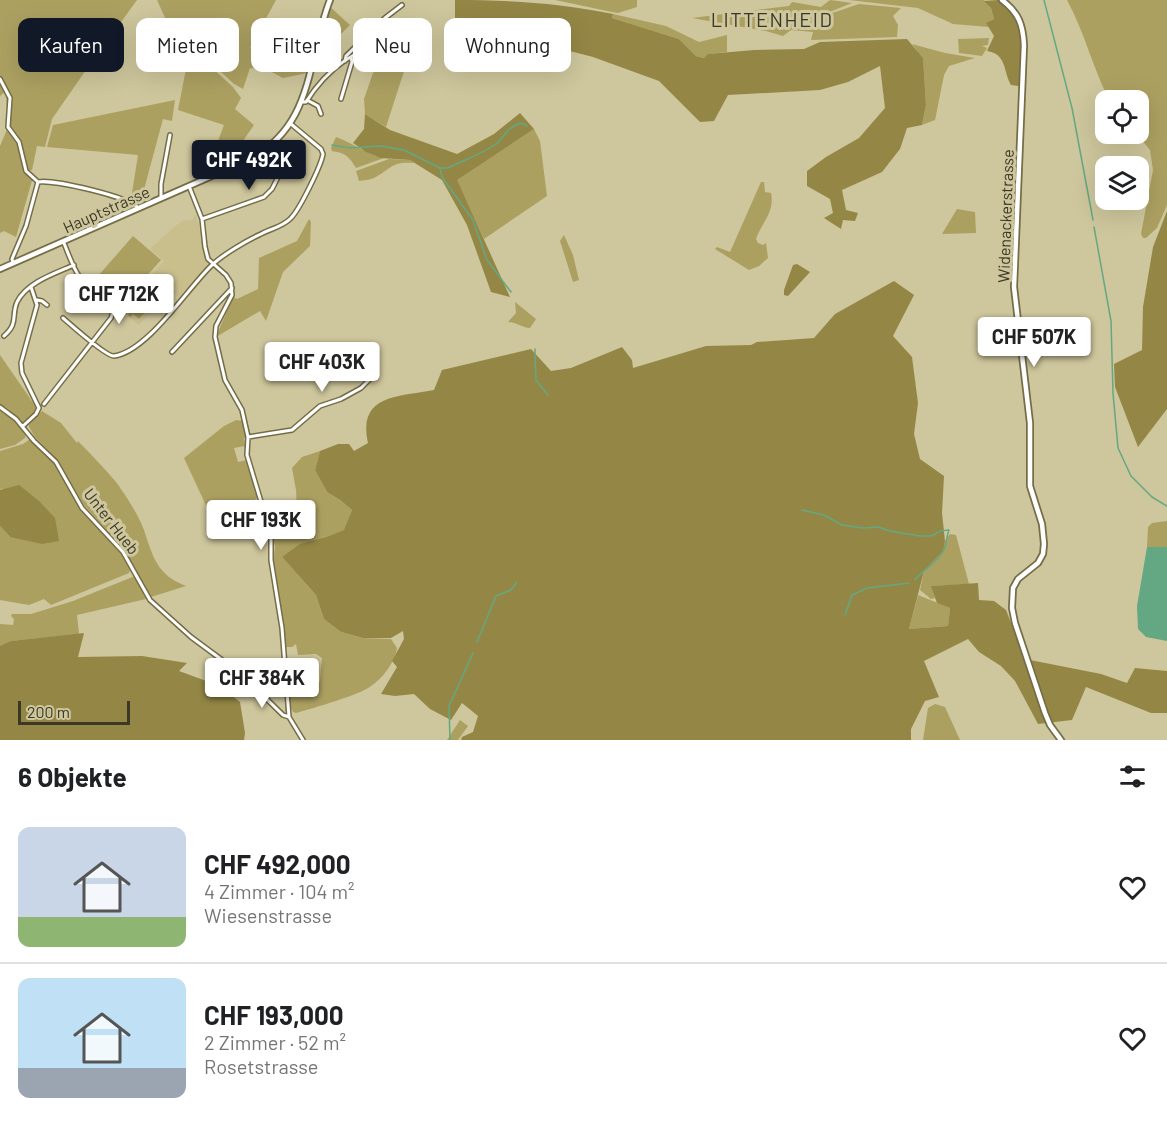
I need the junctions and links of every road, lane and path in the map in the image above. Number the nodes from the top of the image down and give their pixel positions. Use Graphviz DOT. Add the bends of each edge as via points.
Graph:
graph roads {
  1 [pos="330,0"];
  2 [pos="1002,0"];
  3 [pos="402,6"];
  4 [pos="351,57"];
  5 [pos="345,61"];
  6 [pos="0,79"];
  7 [pos="341,99"];
  8 [pos="304,101"];
  9 [pos="321,114"];
  10 [pos="291,124"];
  11 [pos="170,135"];
  12 [pos="267,148"];
  13 [pos="38,182"];
  14 [pos="189,186"];
  15 [pos="161,198"];
  16 [pos="138,208"];
  17 [pos="202,219"];
  18 [pos="63,241"];
  19 [pos="13,263"];
  20 [pos="213,264"];
  21 [pos="74,265"];
  22 [pos="0,268"];
  23 [pos="31,287"];
  24 [pos="232,288"];
  25 [pos="37,300"];
  26 [pos="47,305"];
  27 [pos="63,318"];
  28 [pos="4,336"];
  29 [pos="93,342"];
  30 [pos="172,352"];
  31 [pos="370,379"];
  32 [pos="44,404"];
  33 [pos="0,407"];
  34 [pos="23,426"];
  35 [pos="248,437"];
  36 [pos="289,717"];
  37 [pos="303,740"];
  38 [pos="1060,740"];
  1 -- 8 [label="street, Hauptstrasse"];
  2 -- 38 [label="street, Widenackerstrasse" via="1014,10 1023,29 1014,287 1030,423 1030,486 1044,544 1038,563 1015,583 1012,608 1045,713"];
  3 -- 5 [label="street" via="379,24"];
  4 -- 5 [label="street"];
  4 -- 7 [label="street"];
  5 -- 8 [label="street"];
  6 -- 13 [label="street" via="9,98 8,127 19,142 26,171"];
  8 -- 9 [label="street" via="318,106"];
  8 -- 10 [label="street, Hauptstrasse"];
  10 -- 12 [label="street, Hauptstrasse"];
  10 -- 20 [label="street" via="323,154 295,213 287,222"];
  11 -- 15 [label="street"];
  12 -- 14 [label="street, Hauptstrasse"];
  12 -- 17 [label="street" via="282,169 269,192"];
  13 -- 16 [label="street" via="113,195"];
  13 -- 19 [label="street"];
  14 -- 15 [label="street, Hauptstrasse"];
  14 -- 17 [label="street"];
  15 -- 16 [label="street, Hauptstrasse"];
  16 -- 18 [label="street, Hauptstrasse"];
  17 -- 20 [label="street" via="205,247"];
  18 -- 19 [label="street, Hauptstrasse"];
  18 -- 21 [label="street"];
  19 -- 22 [label="street, Hauptstrasse"];
  20 -- 24 [label="street" via="226,275"];
  20 -- 29 [label="street" via="157,327 129,349 110,356"];
  21 -- 23 [label="street"];
  21 -- 29 [label="street" via="79,276 111,305 113,312"];
  23 -- 25 [label="street"];
  23 -- 28 [label="street" via="18,300 13,328"];
  24 -- 30 [label="street"];
  24 -- 35 [label="street" via="215,337 225,380 240,406"];
  25 -- 26 [label="street"];
  25 -- 34 [label="street" via="21,367 39,408"];
  27 -- 29 [label="street"];
  29 -- 32 [label="street"];
  31 -- 35 [label="street" via="341,399 320,406 291,430"];
  33 -- 34 [label="street, Unter Hueb"];
  34 -- 36 [label="street, Unter Hueb" via="56,462 82,507 118,546 150,600"];
  35 -- 36 [label="street" via="247,455 271,535"];
  36 -- 37 [label="street"];
}
